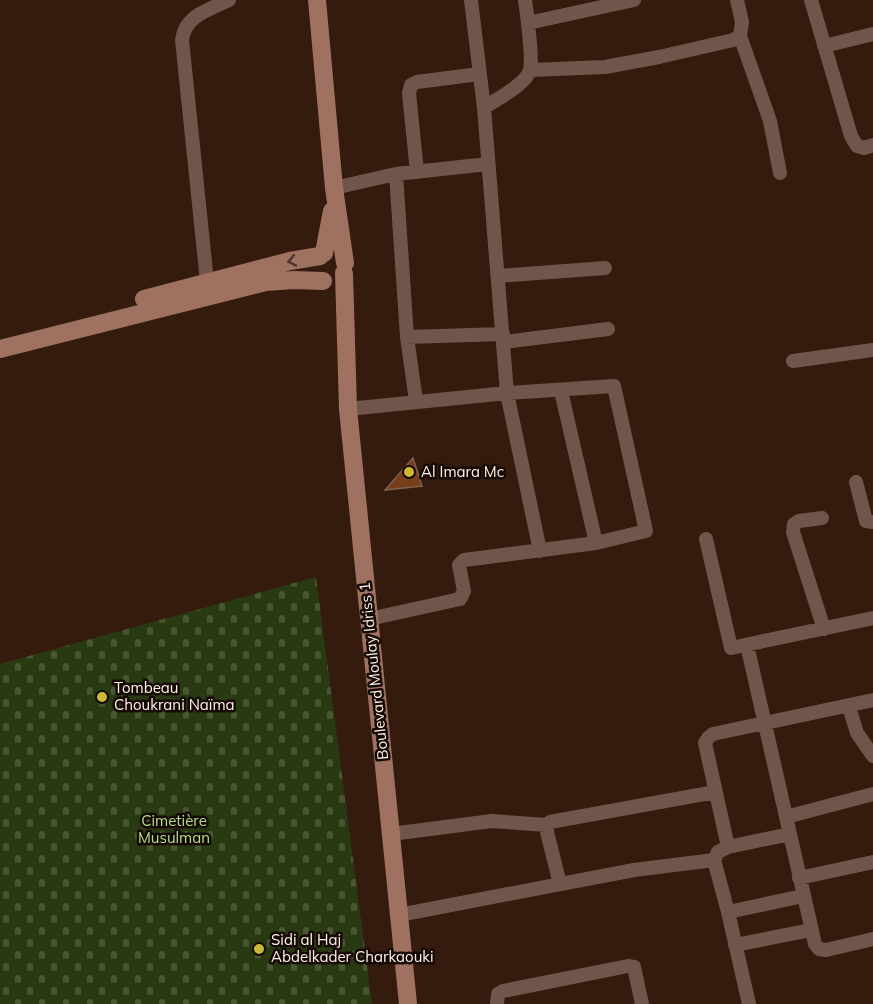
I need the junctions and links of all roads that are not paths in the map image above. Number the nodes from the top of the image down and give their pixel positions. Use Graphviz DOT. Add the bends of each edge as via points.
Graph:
graph roads {
  1 [pos="230,0"];
  2 [pos="317,0"];
  3 [pos="471,0"];
  4 [pos="525,0"];
  5 [pos="634,0"];
  6 [pos="737,0"];
  7 [pos="811,0"];
  8 [pos="528,23"];
  9 [pos="873,34"];
  10 [pos="740,36"];
  11 [pos="824,46"];
  12 [pos="530,70"];
  13 [pos="479,74"];
  14 [pos="484,108"];
  15 [pos="873,145"];
  16 [pos="488,164"];
  17 [pos="417,172"];
  18 [pos="780,173"];
  19 [pos="396,174"];
  20 [pos="334,188"];
  21 [pos="322,254"];
  22 [pos="345,268"];
  23 [pos="605,268"];
  24 [pos="498,276"];
  25 [pos="325,281"];
  26 [pos="208,289"];
  27 [pos="608,329"];
  28 [pos="0,337"];
  29 [pos="407,337"];
  30 [pos="503,338"];
  31 [pos="345,339"];
  32 [pos="0,349"];
  33 [pos="873,350"];
  34 [pos="793,361"];
  35 [pos="561,391"];
  36 [pos="507,393"];
  37 [pos="416,401"];
  38 [pos="348,410"];
  39 [pos="856,482"];
  40 [pos="822,518"];
  41 [pos="873,522"];
  42 [pos="706,539"];
  43 [pos="596,543"];
  44 [pos="540,551"];
  45 [pos="873,618"];
  46 [pos="369,619"];
  47 [pos="824,629"];
  48 [pos="747,645"];
  49 [pos="873,700"];
  50 [pos="849,707"];
  51 [pos="765,723"];
  52 [pos="873,756"];
  53 [pos="715,792"];
  54 [pos="873,794"];
  55 [pos="786,817"];
  56 [pos="547,825"];
  57 [pos="391,834"];
  58 [pos="790,834"];
  59 [pos="728,847"];
  60 [pos="714,860"];
  61 [pos="873,862"];
  62 [pos="799,878"];
  63 [pos="560,884"];
  64 [pos="803,896"];
  65 [pos="728,912"];
  66 [pos="399,915"];
  67 [pos="811,930"];
  68 [pos="873,939"];
  69 [pos="735,945"];
  70 [pos="408,1004"];
  71 [pos="498,1004"];
  72 [pos="642,1004"];
  73 [pos="749,1004"];
  1 -- 26 [label="street" via="187,23 182,40"];
  2 -- 20 [label="main road"];
  3 -- 13 [label="street"];
  4 -- 8 [label="street"];
  5 -- 8 [label="street"];
  6 -- 10 [label="street" via="742,22"];
  7 -- 11 [label="street"];
  8 -- 12 [label="street"];
  9 -- 11 [label="street"];
  10 -- 12 [label="street" via="604,67"];
  10 -- 18 [label="street" via="770,121"];
  11 -- 15 [label="street" via="853,140 860,147"];
  12 -- 14 [label="street" via="523,81"];
  13 -- 14 [label="street"];
  13 -- 17 [label="street" via="411,85"];
  14 -- 16 [label="street"];
  16 -- 17 [label="street"];
  16 -- 24 [label="street"];
  17 -- 19 [label="street"];
  19 -- 20 [label="street"];
  19 -- 29 [label="street"];
  20 -- 21 [label="main road" via="330,228"];
  20 -- 22 [label="main road, Boulevard Moulay Idriss 1"];
  21 -- 22 [label="main road" via="340,255"];
  21 -- 25 [label="main road" via="315,269"];
  21 -- 26 [label="main road, one-way"];
  22 -- 25 [label="main road" via="337,281"];
  22 -- 31 [label="main road, Boulevard Moulay Idriss 1"];
  23 -- 24 [label="street"];
  24 -- 30 [label="street"];
  25 -- 26 [label="main road" via="294,280"];
  25 -- 31 [label="main road, Boulevard Moulay Idriss 1"];
  26 -- 28 [label="main road"];
  26 -- 32 [label="main road"];
  27 -- 30 [label="street"];
  29 -- 30 [label="street"];
  29 -- 37 [label="street"];
  30 -- 36 [label="street"];
  31 -- 38 [label="main road, Boulevard Moulay Idriss 1"];
  33 -- 34 [label="street"];
  35 -- 36 [label="street"];
  35 -- 43 [label="street"];
  35 -- 43 [label="street" via="614,386 646,531"];
  36 -- 37 [label="street"];
  36 -- 44 [label="street"];
  37 -- 38 [label="street"];
  38 -- 46 [label="main road, Boulevard Moulay Idriss 1"];
  39 -- 41 [label="street" via="863,516"];
  40 -- 47 [label="street" via="799,521 793,532"];
  42 -- 48 [label="street" via="732,648"];
  43 -- 44 [label="street"];
  44 -- 46 [label="street" via="464,560 459,565 464,591 460,599"];
  45 -- 47 [label="street"];
  46 -- 57 [label="main road, Boulevard Moulay Idriss 1"];
  47 -- 48 [label="street"];
  48 -- 51 [label="street"];
  49 -- 50 [label="street"];
  50 -- 51 [label="street"];
  50 -- 52 [label="street" via="857,733"];
  51 -- 53 [label="street" via="708,738 705,743"];
  51 -- 55 [label="street"];
  53 -- 56 [label="street"];
  53 -- 59 [label="street"];
  54 -- 55 [label="street"];
  55 -- 58 [label="street"];
  56 -- 57 [label="street" via="492,821"];
  56 -- 63 [label="street"];
  57 -- 66 [label="main road, Boulevard Moulay Idriss 1"];
  58 -- 59 [label="street"];
  58 -- 62 [label="street"];
  59 -- 60 [label="street" via="718,852"];
  60 -- 63 [label="street"];
  60 -- 65 [label="street"];
  61 -- 62 [label="street"];
  62 -- 64 [label="street"];
  63 -- 66 [label="street"];
  64 -- 65 [label="street"];
  64 -- 67 [label="street"];
  65 -- 69 [label="street"];
  66 -- 70 [label="main road, Boulevard Moulay Idriss 1"];
  67 -- 68 [label="street" via="819,949"];
  67 -- 69 [label="street"];
  69 -- 73 [label="street"];
  71 -- 72 [label="street" via="498,994 503,991 628,966 637,973"];
}
